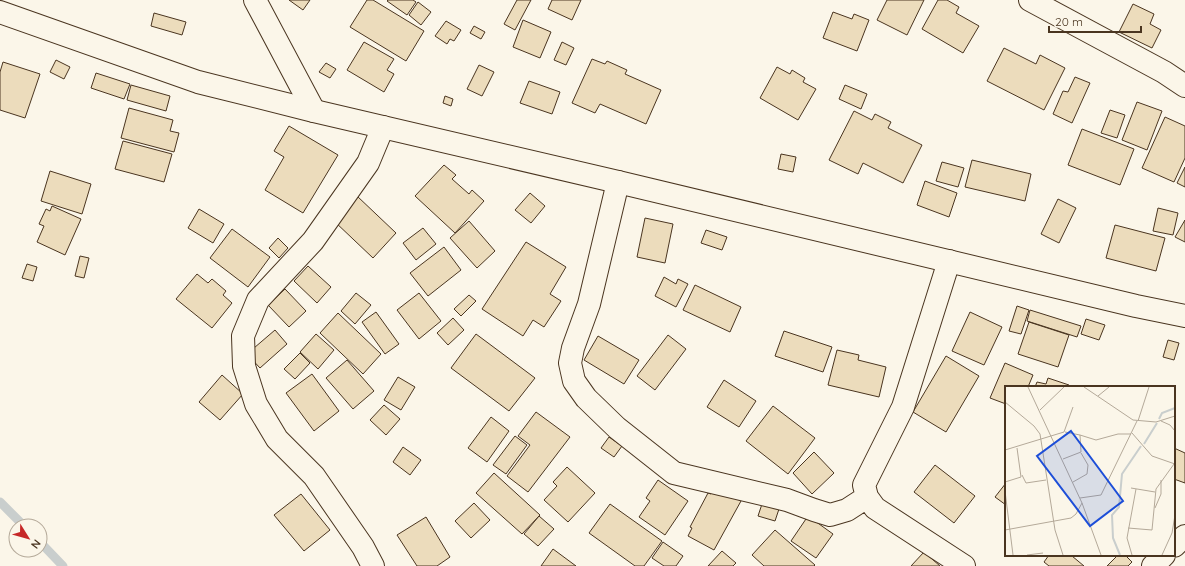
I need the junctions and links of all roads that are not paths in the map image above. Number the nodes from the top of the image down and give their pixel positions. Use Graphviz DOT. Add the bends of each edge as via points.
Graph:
graph roads {
  1 [pos="255,0"];
  2 [pos="1030,0"];
  3 [pos="0,12"];
  4 [pos="1185,86"];
  5 [pos="314,111"];
  6 [pos="383,127"];
  7 [pos="618,182"];
  8 [pos="949,261"];
  9 [pos="1185,316"];
  10 [pos="867,497"];
  11 [pos="1185,536"];
  12 [pos="1175,545"];
  13 [pos="1163,556"];
  14 [pos="374,566"];
  15 [pos="964,566"];
  16 [pos="1153,566"];
  1 -- 5 [label="street"];
  2 -- 4 [label="street" via="1164,72"];
  3 -- 5 [label="street" via="198,82"];
  5 -- 6 [label="street"];
  6 -- 7 [label="street"];
  6 -- 14 [label="street" via="368,163 314,241 258,300 243,336 244,366 256,404 277,439 314,476"];
  7 -- 8 [label="street"];
  7 -- 10 [label="street" via="589,304 570,363 574,380 586,398 617,428 674,473 787,500 830,515 847,510"];
  8 -- 9 [label="street"];
  8 -- 10 [label="street" via="903,407 864,486"];
  10 -- 15 [label="street" via="875,508"];
  11 -- 12 [label="street"];
  13 -- 16 [label="street"];
}
